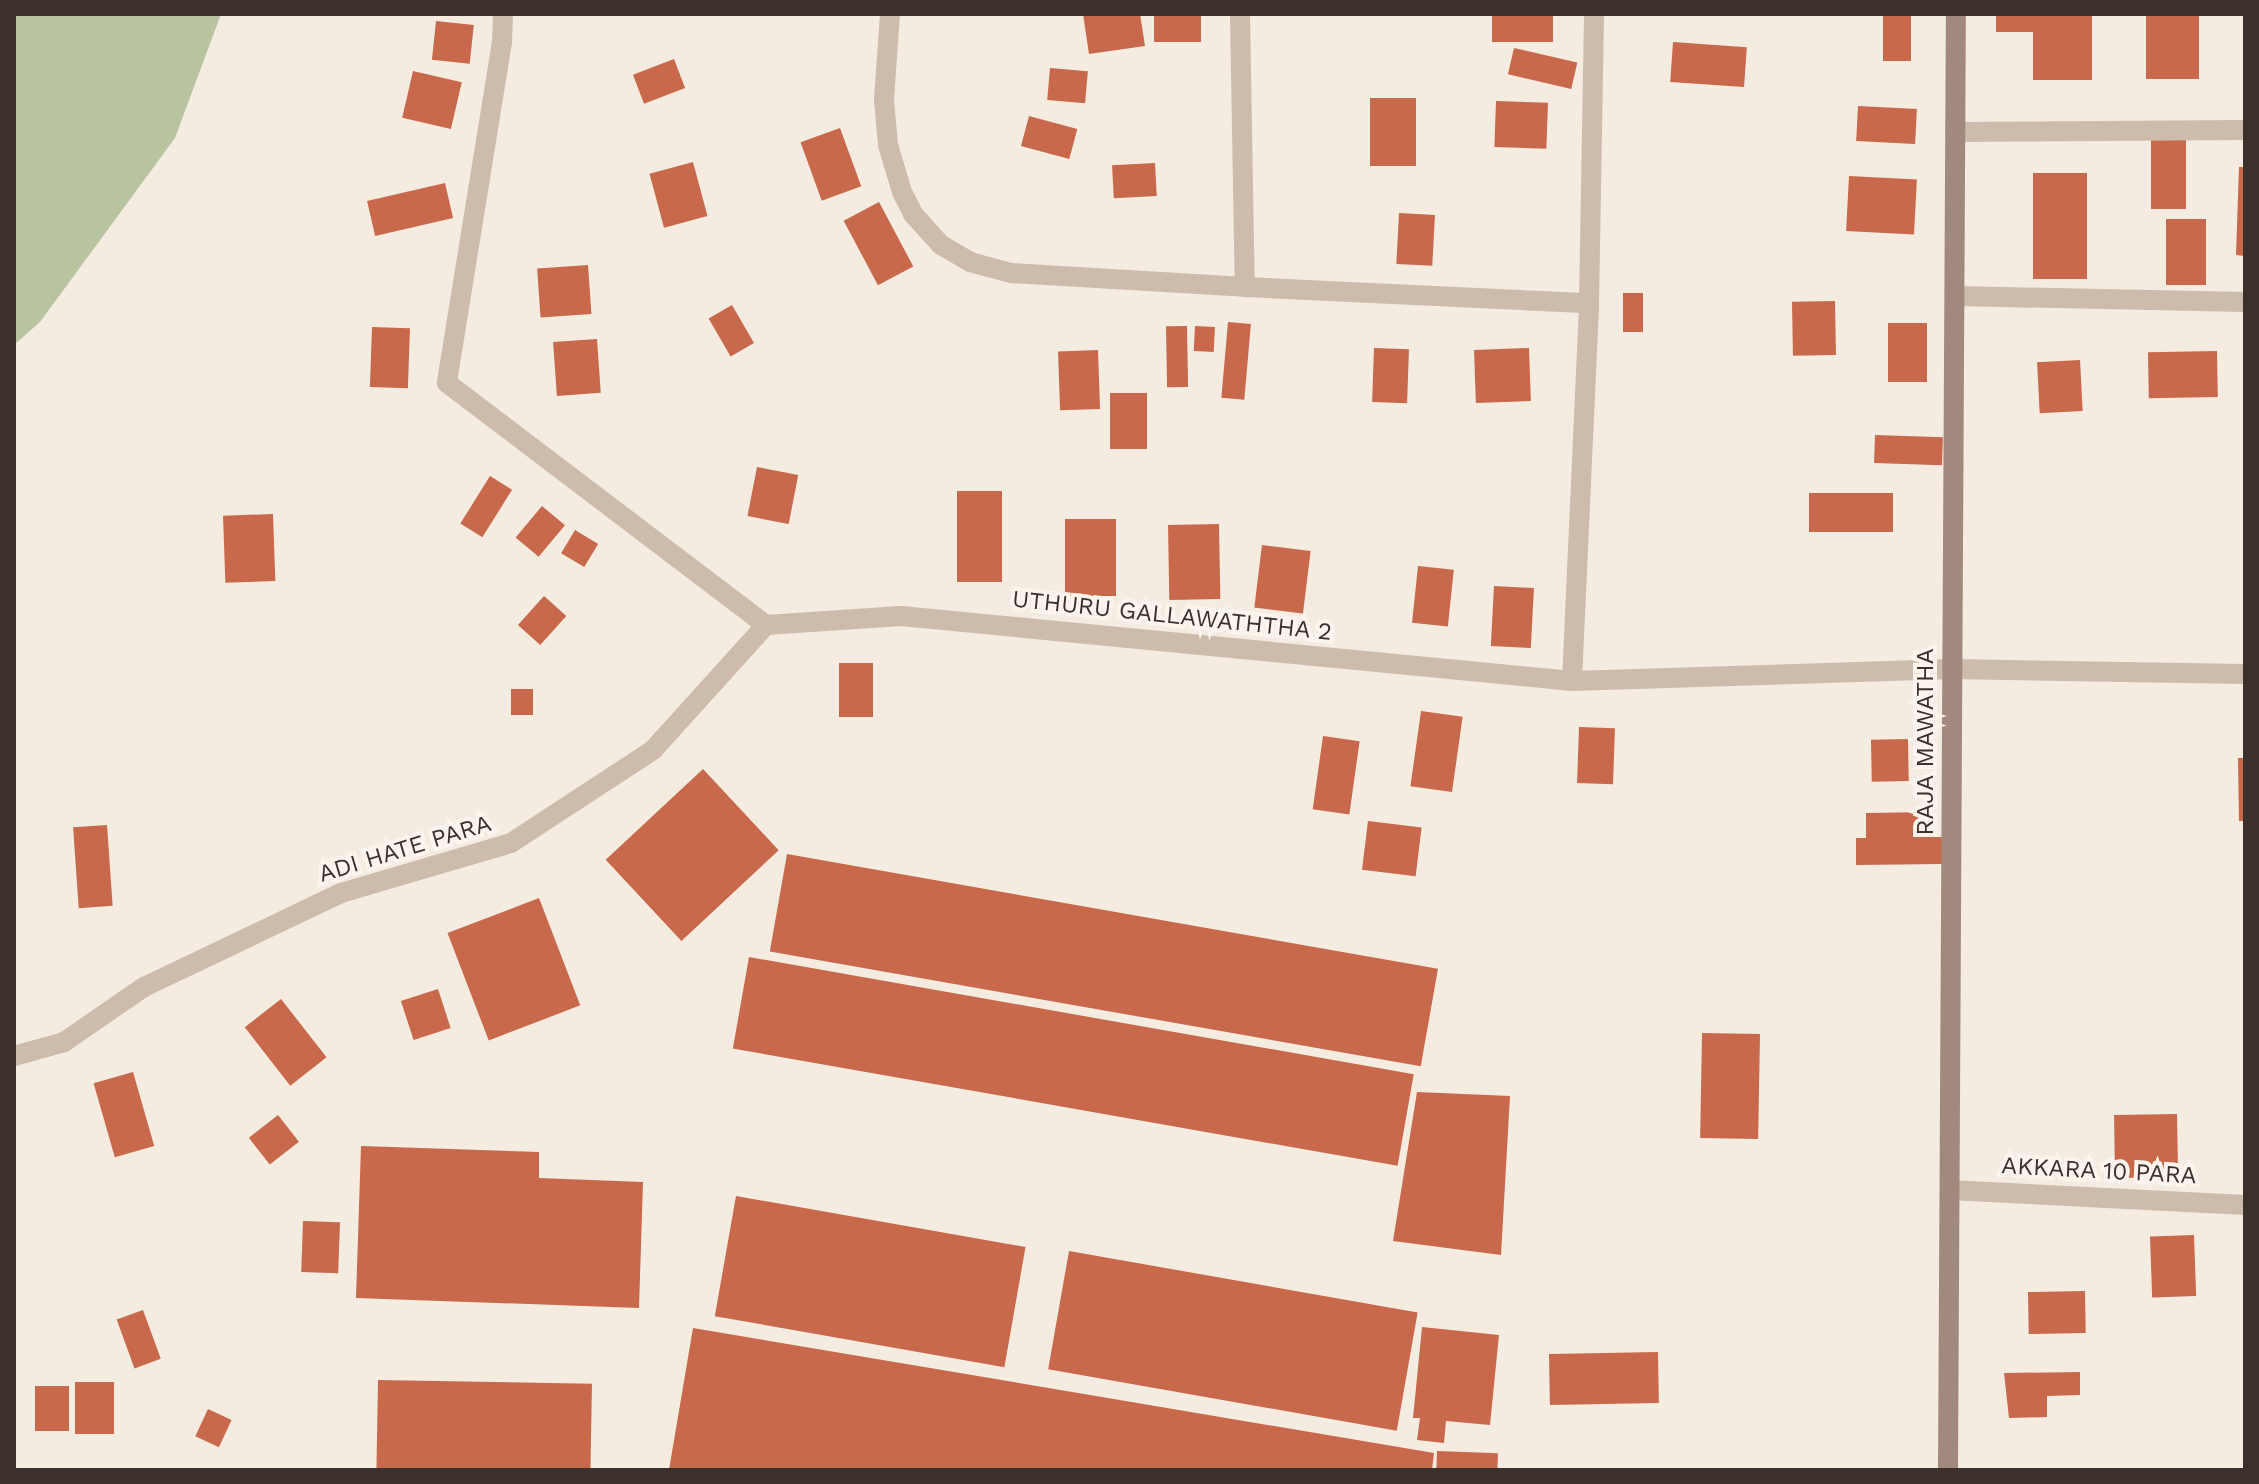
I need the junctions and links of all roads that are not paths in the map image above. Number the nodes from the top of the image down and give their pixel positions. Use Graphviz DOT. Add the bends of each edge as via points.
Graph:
graph roads {
  1 [pos="503,14"];
  2 [pos="890,14"];
  3 [pos="1240,14"];
  4 [pos="1594,14"];
  5 [pos="1956,14"];
  6 [pos="2245,130"];
  7 [pos="1955,132"];
  8 [pos="1245,287"];
  9 [pos="1955,296"];
  10 [pos="2245,302"];
  11 [pos="1589,303"];
  12 [pos="766,625"];
  13 [pos="1952,669"];
  14 [pos="2245,674"];
  15 [pos="1572,681"];
  16 [pos="14,1056"];
  17 [pos="1950,1190"];
  18 [pos="2245,1205"];
  19 [pos="1948,1470"];
  1 -- 12 [label="street" via="447,383"];
  2 -- 8 [label="street" via="884,100 888,145 907,203 941,245 970,262 1011,273"];
  3 -- 8 [label="street"];
  4 -- 11 [label="street"];
  5 -- 7 [label="street, RAJA MAWATHA"];
  6 -- 7 [label="street"];
  7 -- 9 [label="street, RAJA MAWATHA"];
  8 -- 11 [label="street"];
  9 -- 10 [label="street"];
  9 -- 13 [label="street, RAJA MAWATHA"];
  11 -- 15 [label="street"];
  12 -- 15 [label="street, UTHURU GALLAWATHTHA 2" via="901,616"];
  12 -- 16 [label="street, ADI HATE PARA" via="653,750 511,843 341,893 144,987 64,1042"];
  13 -- 14 [label="street, UTHURU GALLAWATHTHA 2"];
  13 -- 15 [label="street, UTHURU GALLAWATHTHA 2"];
  13 -- 17 [label="street, RAJA MAWATHA"];
  17 -- 18 [label="street, AKKARA 10 PARA"];
  17 -- 19 [label="street, RAJA MAWATHA"];
}
